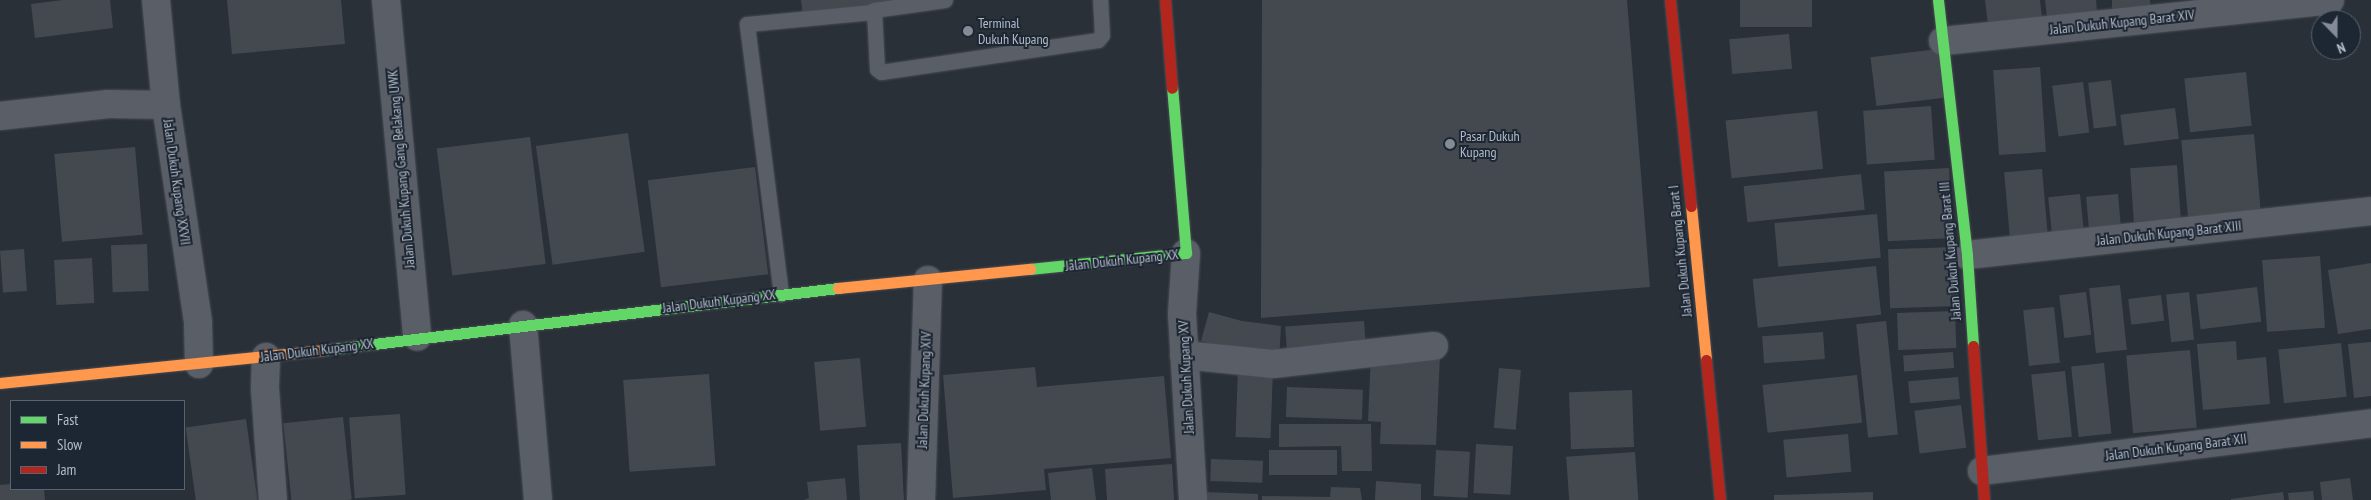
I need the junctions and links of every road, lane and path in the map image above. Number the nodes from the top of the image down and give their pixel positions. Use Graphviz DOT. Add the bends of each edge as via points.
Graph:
graph roads {
  1 [pos="156,0"];
  2 [pos="386,0"];
  3 [pos="945,0"];
  4 [pos="1100,0"];
  5 [pos="1165,0"];
  6 [pos="1670,0"];
  7 [pos="1938,0"];
  8 [pos="2330,0"];
  9 [pos="872,12"];
  10 [pos="1944,41"];
  11 [pos="166,105"];
  12 [pos="0,116"];
  13 [pos="2371,211"];
  14 [pos="1186,253"];
  15 [pos="1967,255"];
  16 [pos="928,280"];
  17 [pos="781,294"];
  18 [pos="523,325"];
  19 [pos="417,337"];
  20 [pos="1434,346"];
  21 [pos="1184,355"];
  22 [pos="266,357"];
  23 [pos="200,364"];
  24 [pos="0,383"];
  25 [pos="2371,423"];
  26 [pos="1982,471"];
  27 [pos="273,500"];
  28 [pos="538,500"];
  29 [pos="921,500"];
  30 [pos="1193,500"];
  31 [pos="1720,500"];
  32 [pos="1984,500"];
  1 -- 11 [label="street, Jalan Dukuh Kupang XXVII"];
  2 -- 19 [label="street, Jalan Dukuh Kupang Gang Belakang UWK"];
  3 -- 9 [label="lane"];
  4 -- 9 [label="lane" via="1102,36 1098,40 881,72 876,67"];
  5 -- 14 [label="street, Jalan Dukuh Kupang XX"];
  6 -- 31 [label="street, Jalan Dukuh Kupang Barat I"];
  7 -- 10 [label="street, Jalan Dukuh Kupang Barat III"];
  8 -- 10 [label="street, Jalan Dukuh Kupang Barat XIV"];
  9 -- 17 [label="lane" via="747,24"];
  10 -- 15 [label="street, Jalan Dukuh Kupang Barat III"];
  11 -- 12 [label="street" via="108,104"];
  11 -- 23 [label="street, Jalan Dukuh Kupang XXVII" via="198,324"];
  13 -- 15 [label="street, Jalan Dukuh Kupang Barat XIII"];
  14 -- 16 [label="street, Jalan Dukuh Kupang XX"];
  14 -- 21 [label="street, Jalan Dukuh Kupang XV" via="1182,314"];
  15 -- 26 [label="street, Jalan Dukuh Kupang Barat III"];
  16 -- 17 [label="street, Jalan Dukuh Kupang XX"];
  16 -- 29 [label="street, Jalan Dukuh Kupang XIV"];
  17 -- 18 [label="street, Jalan Dukuh Kupang XX"];
  18 -- 19 [label="street, Jalan Dukuh Kupang XX"];
  18 -- 28 [label="street"];
  19 -- 22 [label="street, Jalan Dukuh Kupang XX"];
  20 -- 21 [label="street" via="1274,364"];
  21 -- 30 [label="street, Jalan Dukuh Kupang XV"];
  22 -- 23 [label="street, Jalan Dukuh Kupang XX"];
  22 -- 27 [label="street" via="265,388"];
  23 -- 24 [label="street, Jalan Dukuh Kupang XX"];
  25 -- 26 [label="street, Jalan Dukuh Kupang Barat XII"];
  26 -- 32 [label="street, Jalan Dukuh Kupang Barat III"];
}
